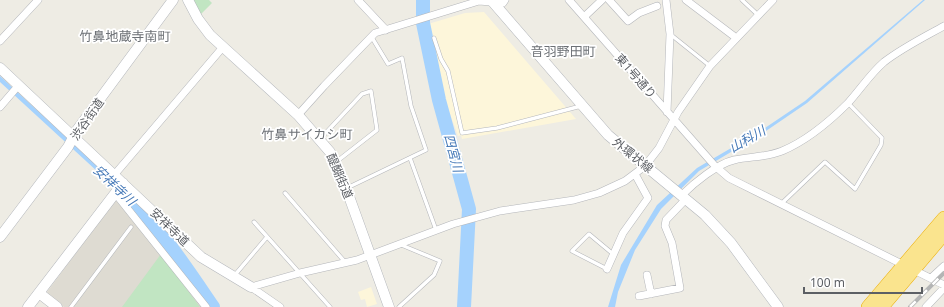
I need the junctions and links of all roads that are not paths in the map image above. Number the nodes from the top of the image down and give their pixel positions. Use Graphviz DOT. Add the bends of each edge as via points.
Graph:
graph roads {
  1 [pos="38,0"];
  2 [pos="173,0"];
  3 [pos="188,0"];
  4 [pos="358,0"];
  5 [pos="505,0"];
  6 [pos="569,0"];
  7 [pos="602,0"];
  8 [pos="609,0"];
  9 [pos="651,0"];
  10 [pos="686,0"];
  11 [pos="742,0"];
  12 [pos="773,0"];
  13 [pos="492,1"];
  14 [pos="666,1"];
  15 [pos="657,6"];
  16 [pos="758,15"];
  17 [pos="584,17"];
  18 [pos="944,26"];
  19 [pos="386,30"];
  20 [pos="670,34"];
  21 [pos="371,36"];
  22 [pos="735,37"];
  23 [pos="434,38"];
  24 [pos="0,41"];
  25 [pos="223,47"];
  26 [pos="710,66"];
  27 [pos="0,68"];
  28 [pos="18,86"];
  29 [pos="848,103"];
  30 [pos="582,105"];
  31 [pos="0,107"];
  32 [pos="667,112"];
  33 [pos="298,115"];
  34 [pos="674,119"];
  35 [pos="320,139"];
  36 [pos="71,141"];
  37 [pos="410,158"];
  38 [pos="335,163"];
  39 [pos="645,166"];
  40 [pos="716,167"];
  41 [pos="115,174"];
  42 [pos="635,174"];
  43 [pos="123,183"];
  44 [pos="346,188"];
  45 [pos="115,193"];
  46 [pos="286,193"];
  47 [pos="682,196"];
  48 [pos="780,204"];
  49 [pos="944,218"];
  50 [pos="254,222"];
  51 [pos="131,227"];
  52 [pos="2,230"];
  53 [pos="436,231"];
  54 [pos="944,234"];
  55 [pos="267,237"];
  56 [pos="399,244"];
  57 [pos="613,254"];
  58 [pos="369,256"];
  59 [pos="345,262"];
  60 [pos="944,266"];
  61 [pos="909,267"];
  62 [pos="607,268"];
  63 [pos="300,273"];
  64 [pos="647,275"];
  65 [pos="234,277"];
  66 [pos="932,278"];
  67 [pos="944,285"];
  68 [pos="251,287"];
  69 [pos="944,288"];
  70 [pos="39,293"];
  71 [pos="651,294"];
  72 [pos="639,296"];
  73 [pos="28,307"];
  74 [pos="57,307"];
  75 [pos="71,307"];
  76 [pos="206,307"];
  77 [pos="280,307"];
  78 [pos="330,307"];
  79 [pos="389,307"];
  80 [pos="399,307"];
  81 [pos="778,307"];
  82 [pos="868,307"];
  83 [pos="882,307"];
  84 [pos="926,307"];
  1 -- 24 [label="street"];
  2 -- 36 [label="street, 渋谷街道"];
  3 -- 25 [label="street, 醍醐街道" via="198,19"];
  4 -- 19 [label="street"];
  5 -- 13 [label="street" via="503,3"];
  6 -- 17 [label="street, 東1号通り"];
  7 -- 17 [label="street"];
  8 -- 15 [label="street" via="628,22 639,13"];
  9 -- 15 [label="street"];
  10 -- 22 [label="street"];
  11 -- 16 [label="lane"];
  12 -- 16 [label="street"];
  13 -- 19 [label="street" via="479,1"];
  13 -- 30 [label="street, 外環状線"];
  14 -- 15 [label="street"];
  14 -- 20 [label="street"];
  16 -- 22 [label="street"];
  17 -- 32 [label="street, 東1号通り"];
  18 -- 29 [label="street" via="884,62"];
  19 -- 21 [label="street"];
  20 -- 26 [label="lane"];
  20 -- 32 [label="street"];
  21 -- 33 [label="street"];
  21 -- 37 [label="lane" via="388,64 402,58 412,106 426,150"];
  22 -- 26 [label="street"];
  23 -- 30 [label="lane" via="448,71 462,133 497,128"];
  25 -- 33 [label="street, 醍醐街道"];
  25 -- 41 [label="street"];
  26 -- 34 [label="street"];
  27 -- 28 [label="street, 安祥寺道"];
  28 -- 31 [label="street"];
  28 -- 36 [label="street, 安祥寺道"];
  29 -- 40 [label="street" via="809,137 782,151 762,158 733,160"];
  29 -- 48 [label="lane" via="882,138 881,145 855,189 825,162"];
  30 -- 39 [label="street, 外環状線" via="608,135"];
  32 -- 34 [label="street, 東1号通り"];
  33 -- 35 [label="street, 醍醐街道"];
  34 -- 39 [label="street" via="659,148"];
  34 -- 40 [label="street, 東1号通り"];
  35 -- 38 [label="street, 醍醐街道"];
  35 -- 38 [label="lane" via="362,94 371,91 377,130"];
  36 -- 41 [label="street, 安祥寺道"];
  36 -- 52 [label="street, 渋谷街道"];
  37 -- 44 [label="lane"];
  37 -- 53 [label="lane"];
  38 -- 44 [label="street, 醍醐街道"];
  39 -- 42 [label="street"];
  39 -- 47 [label="street, 外環状線"];
  40 -- 47 [label="street"];
  40 -- 48 [label="street, 東1号通り" via="729,178"];
  41 -- 43 [label="street, 安祥寺道"];
  42 -- 53 [label="street" via="599,192 574,200 500,211"];
  42 -- 57 [label="street" via="648,198 623,233"];
  43 -- 45 [label="street"];
  43 -- 65 [label="street, 安祥寺道" via="201,257"];
  44 -- 58 [label="street, 醍醐街道"];
  45 -- 70 [label="street"];
  45 -- 76 [label="street"];
  46 -- 59 [label="lane"];
  47 -- 71 [label="street" via="666,220 665,226 672,243 680,288"];
  47 -- 81 [label="street, 外環状線" via="705,215 731,243"];
  48 -- 61 [label="street, 東1号通り"];
  49 -- 61 [label="highway"];
  50 -- 55 [label="lane"];
  51 -- 75 [label="lane"];
  53 -- 56 [label="street"];
  54 -- 61 [label="highway"];
  55 -- 63 [label="lane"];
  55 -- 65 [label="lane"];
  56 -- 58 [label="street"];
  56 -- 80 [label="lane" via="440,261 434,274"];
  57 -- 62 [label="street"];
  57 -- 62 [label="lane" via="588,234 572,251"];
  58 -- 59 [label="street"];
  58 -- 79 [label="street, 醍醐街道"];
  59 -- 63 [label="street"];
  60 -- 66 [label="street"];
  61 -- 66 [label="street, 東1号通り"];
  61 -- 82 [label="highway"];
  61 -- 83 [label="highway"];
  63 -- 68 [label="street"];
  63 -- 78 [label="lane"];
  64 -- 71 [label="street"];
  65 -- 68 [label="street, 安祥寺道"];
  66 -- 67 [label="street, 東1号通り"];
  68 -- 77 [label="street, 安祥寺道"];
  69 -- 84 [label="street"];
  70 -- 73 [label="street"];
  70 -- 74 [label="street"];
  71 -- 72 [label="street"];
}
